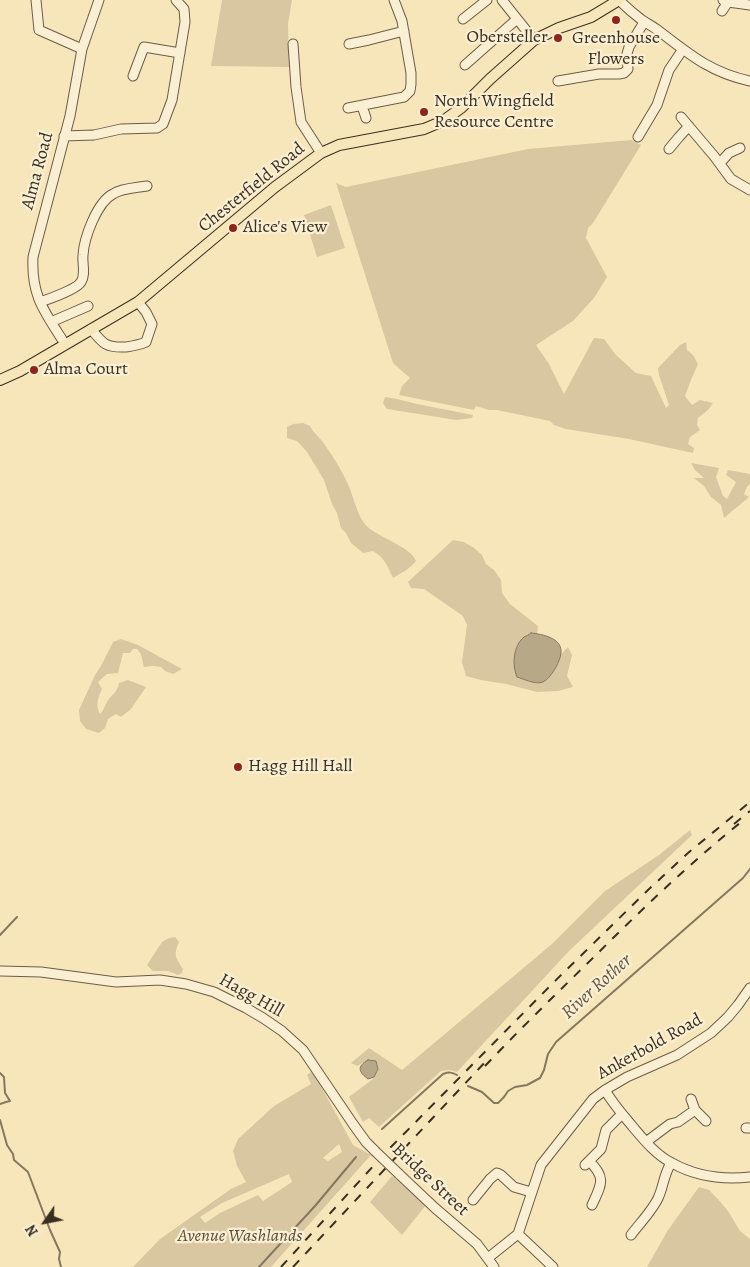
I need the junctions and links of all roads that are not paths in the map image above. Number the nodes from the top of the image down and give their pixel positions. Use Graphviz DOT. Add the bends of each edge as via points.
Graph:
graph roads {
  1 [pos="36,0"];
  2 [pos="99,0"];
  3 [pos="176,0"];
  4 [pos="394,0"];
  5 [pos="487,0"];
  6 [pos="619,0"];
  7 [pos="725,1"];
  8 [pos="506,2"];
  9 [pos="750,5"];
  10 [pos="722,11"];
  11 [pos="463,19"];
  12 [pos="516,19"];
  13 [pos="644,22"];
  14 [pos="404,32"];
  15 [pos="534,40"];
  16 [pos="293,44"];
  17 [pos="350,44"];
  18 [pos="82,49"];
  19 [pos="683,49"];
  20 [pos="180,53"];
  21 [pos="465,65"];
  22 [pos="134,76"];
  23 [pos="558,81"];
  24 [pos="747,81"];
  25 [pos="362,106"];
  26 [pos="348,108"];
  27 [pos="681,117"];
  28 [pos="366,118"];
  29 [pos="689,126"];
  30 [pos="64,136"];
  31 [pos="638,137"];
  32 [pos="740,148"];
  33 [pos="670,149"];
  34 [pos="321,153"];
  35 [pos="720,163"];
  36 [pos="147,186"];
  37 [pos="750,190"];
  38 [pos="40,302"];
  39 [pos="138,302"];
  40 [pos="88,306"];
  41 [pos="51,322"];
  42 [pos="91,329"];
  43 [pos="65,344"];
  44 [pos="0,380"];
  45 [pos="0,971"];
  46 [pos="750,988"];
  47 [pos="605,1090"];
  48 [pos="691,1099"];
  49 [pos="695,1110"];
  50 [pos="622,1114"];
  51 [pos="706,1121"];
  52 [pos="353,1124"];
  53 [pos="646,1142"];
  54 [pos="671,1163"];
  55 [pos="750,1177"];
  56 [pos="531,1192"];
  57 [pos="473,1200"];
  58 [pos="592,1205"];
  59 [pos="518,1234"];
  60 [pos="631,1235"];
  61 [pos="488,1258"];
  62 [pos="494,1267"];
  63 [pos="553,1267"];
  1 -- 18 [label="street" via="39,30"];
  2 -- 18 [label="street, Alma Road"];
  3 -- 20 [label="street" via="184,10 185,22"];
  4 -- 14 [label="street"];
  5 -- 11 [label="street"];
  6 -- 13 [label="street"];
  6 -- 15 [label="main road, Chesterfield Road" via="591,17"];
  7 -- 9 [label="street"];
  7 -- 10 [label="street"];
  8 -- 12 [label="street"];
  12 -- 15 [label="street"];
  12 -- 21 [label="street"];
  13 -- 19 [label="street"];
  13 -- 23 [label="street" via="629,47 628,69 624,72"];
  14 -- 17 [label="street"];
  14 -- 25 [label="street" via="410,92 404,97"];
  15 -- 34 [label="main road, Chesterfield Road" via="443,121 424,129 338,145"];
  16 -- 34 [label="street" via="301,122"];
  18 -- 30 [label="street, Alma Road"];
  19 -- 24 [label="street" via="704,64"];
  19 -- 31 [label="street" via="669,70 657,105"];
  20 -- 22 [label="street" via="144,47"];
  20 -- 30 [label="street" via="172,100 163,124 157,128"];
  25 -- 26 [label="street"];
  25 -- 28 [label="street"];
  27 -- 29 [label="street"];
  29 -- 33 [label="street"];
  29 -- 35 [label="street"];
  30 -- 38 [label="street, Alma Road" via="33,256 32,270"];
  32 -- 35 [label="street" via="729,153"];
  34 -- 39 [label="main road, Chesterfield Road"];
  35 -- 37 [label="street" via="731,179"];
  36 -- 38 [label="street" via="118,191 105,200 88,234 82,256 81,282 75,288"];
  38 -- 41 [label="street, Alma Road"];
  39 -- 42 [label="main road, Chesterfield Road"];
  39 -- 42 [label="street" via="152,324 146,342 116,348 100,340"];
  40 -- 41 [label="street"];
  41 -- 43 [label="street, Alma Road"];
  42 -- 43 [label="main road, Chesterfield Road"];
  43 -- 44 [label="main road, Chesterfield Road"];
  45 -- 52 [label="street, Hagg Hill" via="41,972 116,982 160,980 214,992 263,1018 304,1050"];
  46 -- 47 [label="street, Ankerbold Road" via="738,1006 711,1033 677,1055"];
  47 -- 50 [label="street"];
  47 -- 56 [label="street, Ankerbold Road" via="593,1099 553,1148 541,1165"];
  48 -- 49 [label="street"];
  49 -- 51 [label="street"];
  49 -- 53 [label="street"];
  50 -- 53 [label="street"];
  50 -- 58 [label="street" via="606,1130 602,1149 587,1163 601,1176 602,1183"];
  52 -- 61 [label="street, Bridge Street, bridge" via="375,1151 477,1244"];
  53 -- 54 [label="street"];
  54 -- 55 [label="street" via="708,1177"];
  54 -- 60 [label="street" via="659,1197"];
  56 -- 57 [label="street" via="514,1187 497,1173"];
  56 -- 59 [label="street, Ankerbold Road"];
  59 -- 61 [label="street"];
  59 -- 63 [label="street"];
  61 -- 62 [label="street, Bridge Street"];
}
